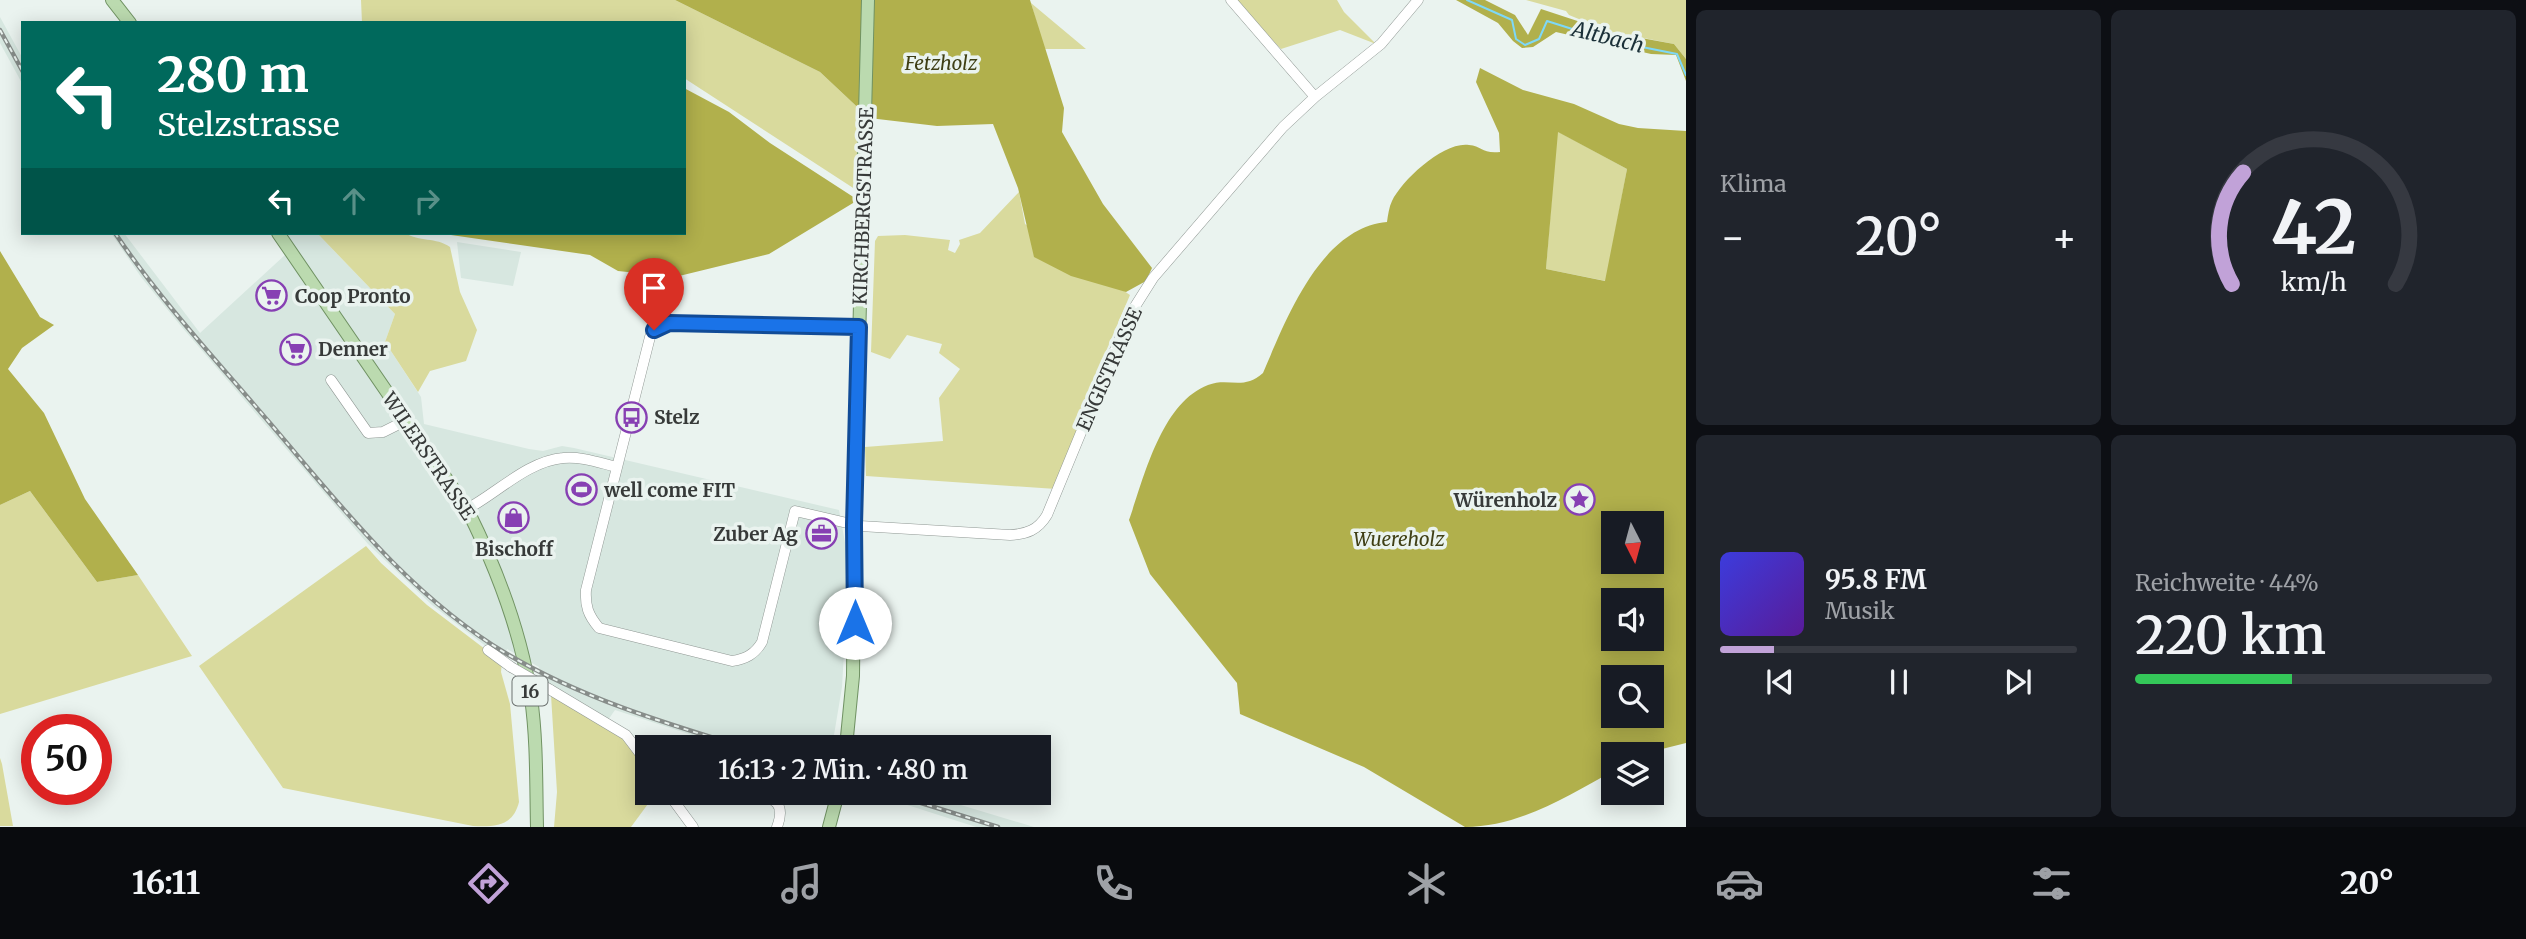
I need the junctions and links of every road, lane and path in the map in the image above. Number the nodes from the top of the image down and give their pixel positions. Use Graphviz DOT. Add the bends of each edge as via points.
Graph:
graph roads {
  1 [pos="112,0"];
  2 [pos="868,0"];
  3 [pos="1231,0"];
  4 [pos="1418,0"];
  5 [pos="128,21"];
  6 [pos="1315,97"];
  7 [pos="279,235"];
  8 [pos="859,327"];
  9 [pos="331,380"];
  10 [pos="407,420"];
  11 [pos="617,467"];
  12 [pos="467,509"];
  13 [pos="854,525"];
  14 [pos="488,650"];
  15 [pos="847,735"];
  16 [pos="635,747"];
  17 [pos="677,805"];
  18 [pos="778,805"];
  19 [pos="835,805"];
  20 [pos="537,827"];
  21 [pos="693,827"];
  22 [pos="776,827"];
  23 [pos="829,827"];
  1 -- 5 [label="main road"];
  2 -- 8 [label="main road, KIRCHBERGSTRASSE"];
  3 -- 6 [label="street"];
  4 -- 6 [label="street, ENGISTRASSE" via="1381,44"];
  6 -- 13 [label="street, ENGISTRASSE" via="1283,127 1153,278 1129,316 1043,522 1024,534 1010,535"];
  7 -- 10 [label="main road, WILERSTRASSE / 16"];
  8 -- 11 [label="street" via="661,325 650,337"];
  8 -- 13 [label="main road, KIRCHBERGSTRASSE"];
  9 -- 10 [label="street" via="368,433 383,432"];
  10 -- 12 [label="main road, WILERSTRASSE / 16"];
  11 -- 12 [label="street" via="577,458 550,461"];
  11 -- 13 [label="street, ENGISTRASSE" via="586,590 592,620 599,628 732,661 743,659 762,642 795,511"];
  12 -- 20 [label="main road, WILERSTRASSE / 16" via="491,557 522,651 533,721"];
  13 -- 15 [label="main road, KIRCHBERGSTRASSE" via="853,676"];
  14 -- 16 [label="street, bridge" via="626,735"];
  17 -- 21 [label="street"];
  18 -- 22 [label="street"];
  19 -- 23 [label="main road"];
}
